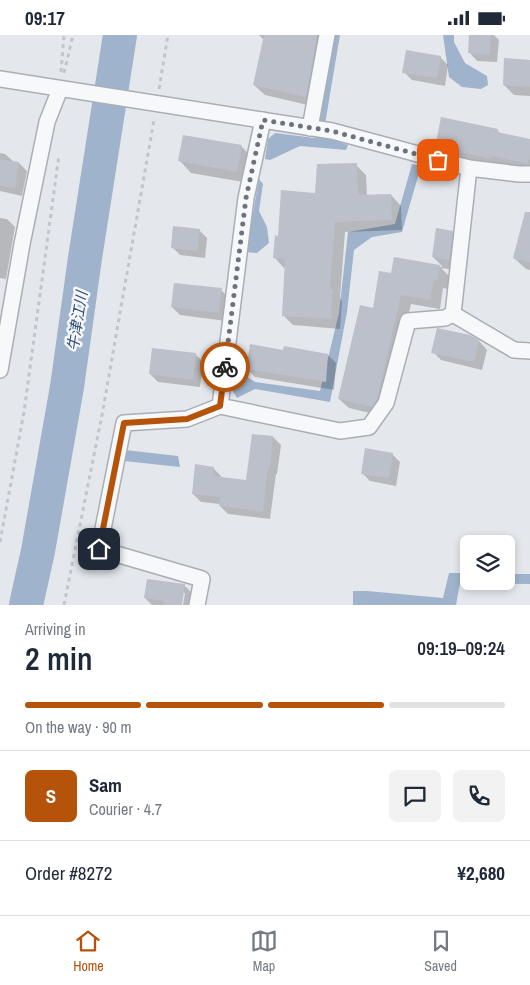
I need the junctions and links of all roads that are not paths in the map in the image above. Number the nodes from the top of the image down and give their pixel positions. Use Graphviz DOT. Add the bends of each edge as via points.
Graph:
graph roads {
  1 [pos="327,35"];
  2 [pos="0,79"];
  3 [pos="60,89"];
  4 [pos="263,120"];
  5 [pos="310,128"];
  6 [pos="469,168"];
  7 [pos="530,174"];
  8 [pos="453,315"];
  9 [pos="4,329"];
  10 [pos="530,351"];
  11 [pos="0,370"];
  12 [pos="220,406"];
  13 [pos="197,605"];
  1 -- 5 [label="street"];
  2 -- 3 [label="street"];
  3 -- 4 [label="street"];
  3 -- 9 [label="street" via="47,122"];
  4 -- 5 [label="street"];
  4 -- 12 [label="street" via="246,198"];
  5 -- 6 [label="street"];
  6 -- 7 [label="street"];
  6 -- 8 [label="street"];
  8 -- 10 [label="street" via="514,350"];
  8 -- 12 [label="street" via="408,321 386,403 369,427 340,431"];
  9 -- 11 [label="street"];
  12 -- 13 [label="street" via="187,419 124,423 99,549 202,579"];
}
